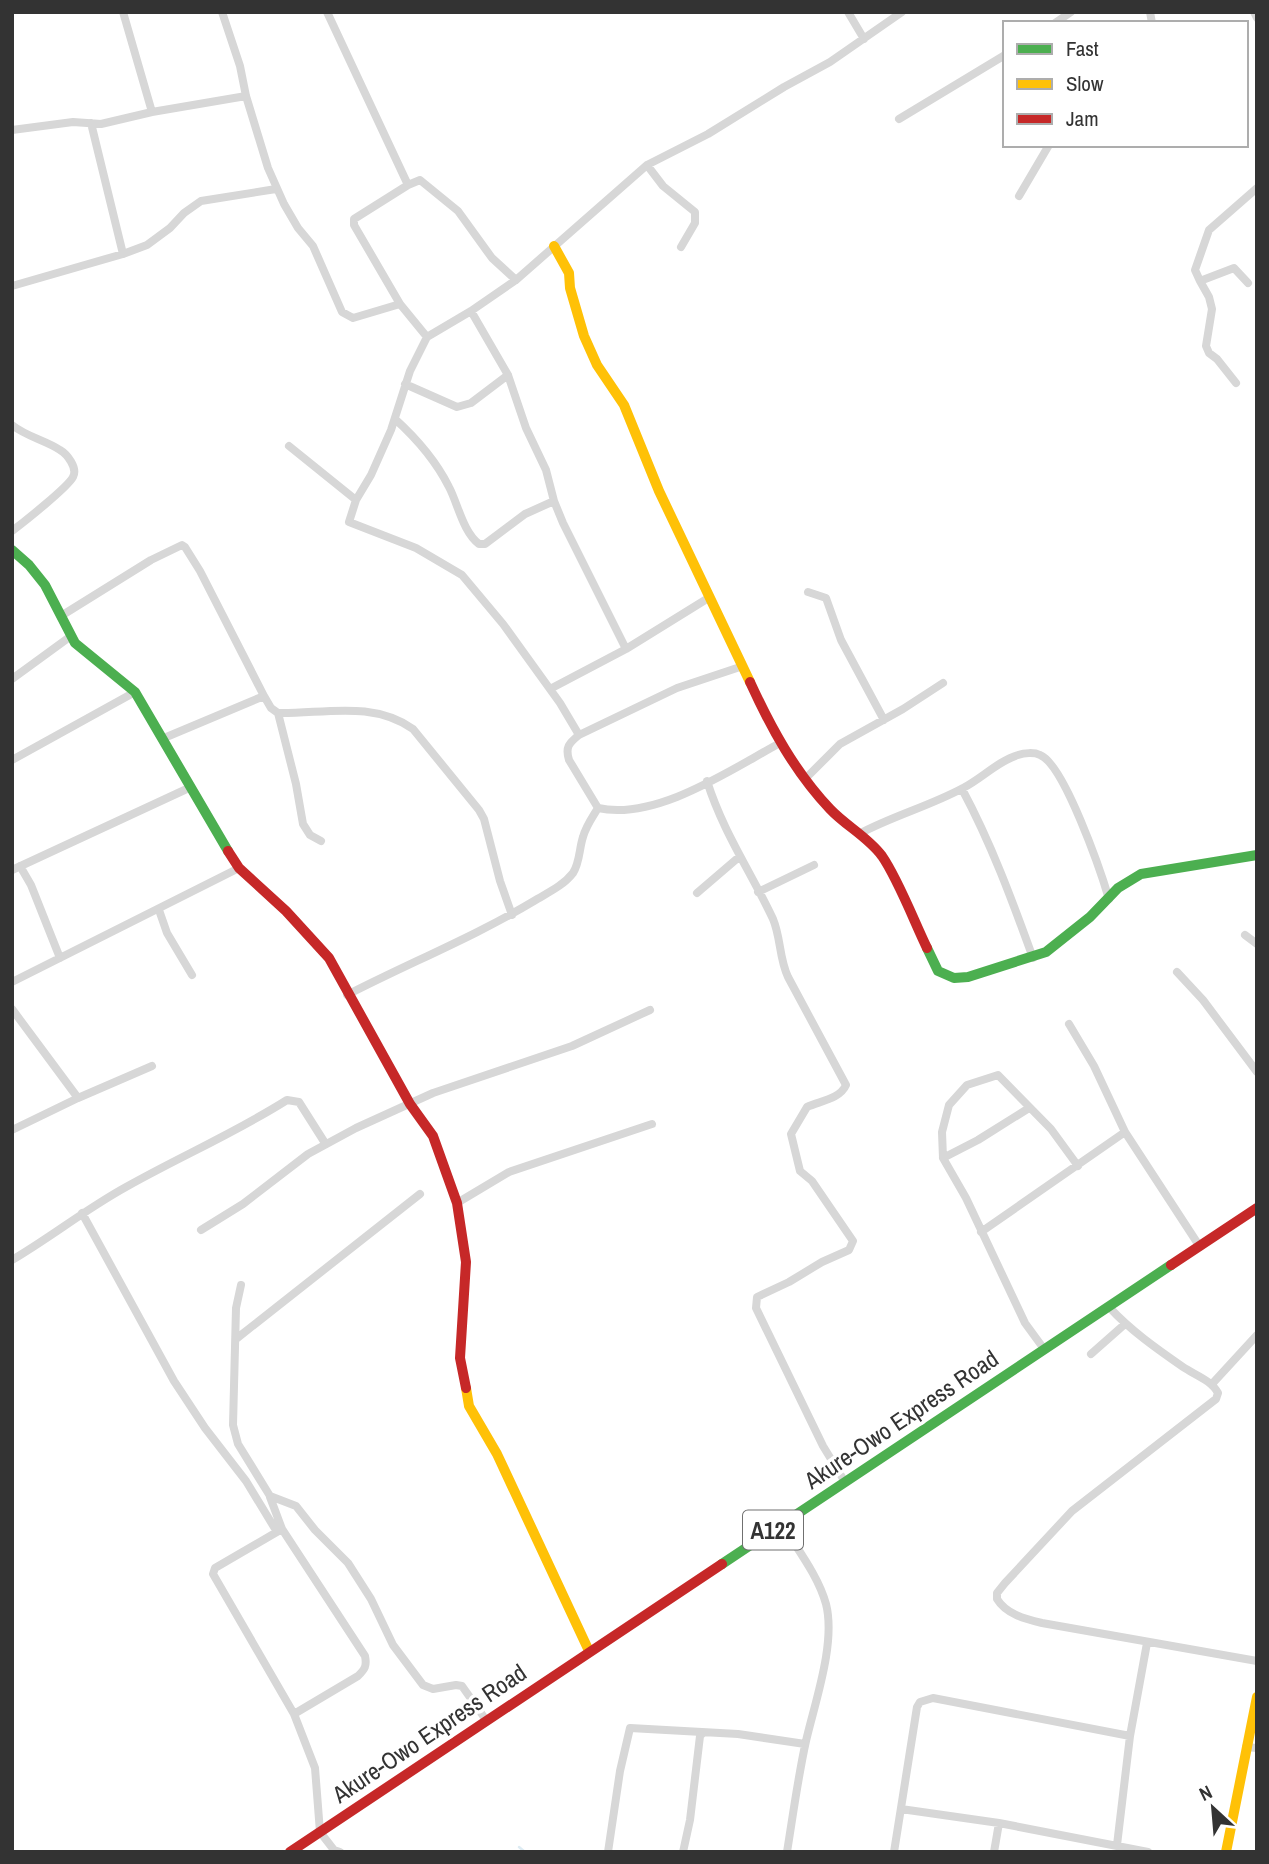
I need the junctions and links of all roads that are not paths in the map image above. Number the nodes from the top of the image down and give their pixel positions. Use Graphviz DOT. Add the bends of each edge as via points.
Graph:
graph roads {
  1 [pos="123,12"];
  2 [pos="222,12"];
  3 [pos="327,12"];
  4 [pos="848,12"];
  5 [pos="902,12"];
  6 [pos="1254,12"];
  7 [pos="1257,18"];
  8 [pos="864,39"];
  9 [pos="1003,56"];
  10 [pos="246,96"];
  11 [pos="152,112"];
  12 [pos="899,119"];
  13 [pos="91,123"];
  14 [pos="12,130"];
  15 [pos="1048,147"];
  16 [pos="647,165"];
  17 [pos="408,185"];
  18 [pos="276,188"];
  19 [pos="1257,188"];
  20 [pos="1019,196"];
  21 [pos="554,246"];
  22 [pos="681,247"];
  23 [pos="123,254"];
  24 [pos="516,280"];
  25 [pos="1200,281"];
  26 [pos="1248,283"];
  27 [pos="12,286"];
  28 [pos="400,304"];
  29 [pos="471,311"];
  30 [pos="427,337"];
  31 [pos="508,375"];
  32 [pos="1236,383"];
  33 [pos="405,384"];
  34 [pos="395,419"];
  35 [pos="12,425"];
  36 [pos="289,446"];
  37 [pos="356,500"];
  38 [pos="554,501"];
  39 [pos="12,531"];
  40 [pos="12,551"];
  41 [pos="808,592"];
  42 [pos="710,597"];
  43 [pos="61,616"];
  44 [pos="71,636"];
  45 [pos="626,649"];
  46 [pos="743,666"];
  47 [pos="12,680"];
  48 [pos="943,683"];
  49 [pos="550,689"];
  50 [pos="135,692"];
  51 [pos="264,696"];
  52 [pos="278,713"];
  53 [pos="884,720"];
  54 [pos="579,735"];
  55 [pos="163,738"];
  56 [pos="780,743"];
  57 [pos="12,760"];
  58 [pos="806,778"];
  59 [pos="707,781"];
  60 [pos="191,787"];
  61 [pos="962,789"];
  62 [pos="598,808"];
  63 [pos="859,834"];
  64 [pos="321,841"];
  65 [pos="1257,855"];
  66 [pos="739,857"];
  67 [pos="814,864"];
  68 [pos="16,868"];
  69 [pos="239,869"];
  70 [pos="697,892"];
  71 [pos="758,892"];
  72 [pos="1110,899"];
  73 [pos="159,910"];
  74 [pos="512,915"];
  75 [pos="1245,936"];
  76 [pos="1257,944"];
  77 [pos="60,958"];
  78 [pos="1033,958"];
  79 [pos="1177,972"];
  80 [pos="192,975"];
  81 [pos="12,982"];
  82 [pos="347,995"];
  83 [pos="12,1009"];
  84 [pos="650,1010"];
  85 [pos="1069,1024"];
  86 [pos="152,1066"];
  87 [pos="1257,1072"];
  88 [pos="78,1098"];
  89 [pos="410,1104"];
  90 [pos="1029,1108"];
  91 [pos="652,1124"];
  92 [pos="12,1130"];
  93 [pos="1125,1132"];
  94 [pos="325,1143"];
  95 [pos="943,1158"];
  96 [pos="1078,1166"];
  97 [pos="420,1194"];
  98 [pos="457,1203"];
  99 [pos="1257,1208"];
  100 [pos="82,1213"];
  101 [pos="201,1230"];
  102 [pos="981,1232"];
  103 [pos="1200,1247"];
  104 [pos="12,1260"];
  105 [pos="241,1285"];
  106 [pos="1108,1307"];
  107 [pos="1125,1324"];
  108 [pos="1257,1335"];
  109 [pos="236,1339"];
  110 [pos="1044,1349"];
  111 [pos="1091,1354"];
  112 [pos="1212,1384"];
  113 [pos="845,1482"];
  114 [pos="270,1496"];
  115 [pos="782,1524"];
  116 [pos="280,1531"];
  117 [pos="1147,1643"];
  118 [pos="589,1651"];
  119 [pos="1257,1661"];
  120 [pos="1257,1697"];
  121 [pos="294,1714"];
  122 [pos="486,1720"];
  123 [pos="703,1733"];
  124 [pos="1130,1736"];
  125 [pos="806,1744"];
  126 [pos="1251,1747"];
  127 [pos="901,1809"];
  128 [pos="999,1823"];
  129 [pos="320,1832"];
  130 [pos="1117,1845"];
  131 [pos="1097,1847"];
  132 [pos="290,1852"];
  133 [pos="340,1852"];
  134 [pos="608,1852"];
  135 [pos="683,1852"];
  136 [pos="787,1852"];
  137 [pos="894,1852"];
  138 [pos="994,1852"];
  139 [pos="1148,1852"];
  140 [pos="1226,1852"];
  1 -- 11 [label="street"];
  2 -- 10 [label="street"];
  3 -- 17 [label="street"];
  4 -- 8 [label="street"];
  5 -- 8 [label="street"];
  6 -- 7 [label="street"];
  8 -- 16 [label="street" via="708,134"];
  9 -- 12 [label="street"];
  10 -- 11 [label="street"];
  10 -- 18 [label="street"];
  11 -- 13 [label="street"];
  13 -- 14 [label="street"];
  13 -- 23 [label="street"];
  15 -- 20 [label="street"];
  16 -- 21 [label="street"];
  16 -- 22 [label="street" via="663,186 695,212 695,223"];
  17 -- 24 [label="street" via="420,180 458,211 492,258"];
  17 -- 28 [label="street" via="366,210 354,225"];
  18 -- 23 [label="street" via="201,201 147,245"];
  18 -- 28 [label="street" via="313,246 342,312 353,318"];
  19 -- 25 [label="street" via="1209,230 1195,270"];
  21 -- 24 [label="street"];
  21 -- 42 [label="main road" via="569,273 584,336 624,405"];
  23 -- 27 [label="street"];
  24 -- 29 [label="street"];
  25 -- 26 [label="street" via="1234,268"];
  25 -- 32 [label="street" via="1212,309 1206,346"];
  28 -- 30 [label="street"];
  29 -- 30 [label="street"];
  29 -- 31 [label="street"];
  30 -- 33 [label="street"];
  31 -- 33 [label="street" via="457,407"];
  31 -- 38 [label="street"];
  33 -- 34 [label="street"];
  34 -- 37 [label="street"];
  34 -- 38 [label="street" via="435,465 480,544"];
  35 -- 39 [label="street" via="66,454 74,472 74,477"];
  36 -- 37 [label="street"];
  37 -- 49 [label="street" via="349,522 416,548 462,575"];
  38 -- 45 [label="street"];
  40 -- 43 [label="main road" via="45,585"];
  41 -- 53 [label="street" via="827,598 841,640"];
  42 -- 45 [label="street"];
  42 -- 46 [label="main road"];
  43 -- 44 [label="main road"];
  43 -- 51 [label="street" via="182,545"];
  44 -- 47 [label="street"];
  44 -- 50 [label="main road"];
  45 -- 49 [label="street"];
  46 -- 54 [label="street" via="677,688"];
  46 -- 56 [label="main road"];
  48 -- 53 [label="street"];
  49 -- 54 [label="street"];
  50 -- 55 [label="main road"];
  50 -- 57 [label="street"];
  51 -- 52 [label="street"];
  51 -- 55 [label="street"];
  52 -- 64 [label="street" via="303,824"];
  52 -- 74 [label="street" via="351,710 400,720 412,729 484,819"];
  53 -- 58 [label="street" via="840,744"];
  54 -- 62 [label="street" via="566,751"];
  55 -- 60 [label="main road"];
  56 -- 58 [label="main road"];
  56 -- 59 [label="street"];
  58 -- 63 [label="main road" via="829,809"];
  59 -- 62 [label="street" via="652,806 612,812"];
  59 -- 66 [label="street"];
  60 -- 68 [label="street"];
  60 -- 69 [label="main road"];
  61 -- 63 [label="street"];
  61 -- 72 [label="street" via="1019,755 1041,755 1053,767 1078,814"];
  61 -- 78 [label="street" via="1002,874"];
  62 -- 74 [label="street" via="573,872"];
  63 -- 78 [label="main road" via="884,859 938,971 954,978 968,977"];
  65 -- 72 [label="main road" via="1140,874"];
  66 -- 70 [label="street"];
  66 -- 71 [label="street"];
  67 -- 71 [label="street"];
  68 -- 77 [label="street" via="31,885"];
  69 -- 73 [label="street"];
  69 -- 82 [label="main road" via="329,958"];
  71 -- 113 [label="street" via="775,925 788,977 846,1085 836,1096 807,1107 791,1135 793,1151 800,1171 812,1181 853,1241 849,1250 757,1297 755,1305"];
  72 -- 78 [label="main road" via="1068,937"];
  73 -- 77 [label="street"];
  73 -- 80 [label="street"];
  74 -- 82 [label="street"];
  75 -- 76 [label="street"];
  77 -- 81 [label="street"];
  79 -- 87 [label="street"];
  82 -- 89 [label="main road"];
  83 -- 88 [label="street"];
  84 -- 89 [label="street" via="539,1059"];
  85 -- 93 [label="street"];
  86 -- 88 [label="street"];
  88 -- 92 [label="street"];
  89 -- 94 [label="street"];
  89 -- 98 [label="main road" via="433,1136"];
  90 -- 95 [label="street"];
  90 -- 95 [label="street" via="999,1075 967,1085 949,1105 942,1132"];
  90 -- 96 [label="street"];
  91 -- 98 [label="street" via="509,1172"];
  93 -- 96 [label="street"];
  93 -- 103 [label="street"];
  94 -- 100 [label="street" via="299,1102 287,1100"];
  94 -- 101 [label="street"];
  95 -- 102 [label="street"];
  96 -- 102 [label="street"];
  97 -- 109 [label="street"];
  98 -- 118 [label="main road" via="466,1262 460,1358 469,1406 497,1454"];
  99 -- 103 [label="main road, Akure-Owo Express Road / A122"];
  100 -- 104 [label="street"];
  100 -- 116 [label="street" via="174,1381"];
  102 -- 110 [label="street" via="1025,1323"];
  103 -- 106 [label="main road, Akure-Owo Express Road / A122"];
  105 -- 109 [label="street"];
  106 -- 107 [label="street"];
  106 -- 110 [label="main road, Akure-Owo Express Road / A122"];
  107 -- 111 [label="street"];
  107 -- 112 [label="street"];
  108 -- 112 [label="street"];
  109 -- 114 [label="street" via="234,1434"];
  110 -- 113 [label="main road, Akure-Owo Express Road / A122"];
  112 -- 117 [label="street" via="1218,1394 1210,1405 1072,1511 997,1593 1001,1605 1021,1618"];
  113 -- 115 [label="main road, Akure-Owo Express Road / A122"];
  114 -- 116 [label="street"];
  114 -- 122 [label="street" via="296,1506 348,1563 393,1645 423,1685 433,1689 462,1686"];
  115 -- 118 [label="main road, Akure-Owo Express Road / A122"];
  115 -- 125 [label="street" via="817,1583 828,1622"];
  116 -- 121 [label="street" via="215,1568 213,1574"];
  116 -- 121 [label="street" via="365,1656 366,1664 358,1676"];
  117 -- 119 [label="street"];
  117 -- 124 [label="street"];
  118 -- 122 [label="main road, Akure-Owo Express Road / A122"];
  120 -- 126 [label="main road"];
  121 -- 129 [label="street" via="315,1768"];
  122 -- 129 [label="main road, Akure-Owo Express Road / A122"];
  123 -- 125 [label="street"];
  123 -- 134 [label="street" via="633,1727 628,1731"];
  123 -- 135 [label="street"];
  124 -- 127 [label="street" via="926,1699 917,1707"];
  124 -- 130 [label="street"];
  125 -- 136 [label="street"];
  126 -- 140 [label="main road"];
  127 -- 128 [label="street"];
  127 -- 137 [label="street"];
  128 -- 131 [label="street"];
  128 -- 138 [label="street"];
  129 -- 132 [label="main road, Akure-Owo Express Road / A122"];
  129 -- 133 [label="street"];
  130 -- 131 [label="street"];
  130 -- 139 [label="street"];
}
